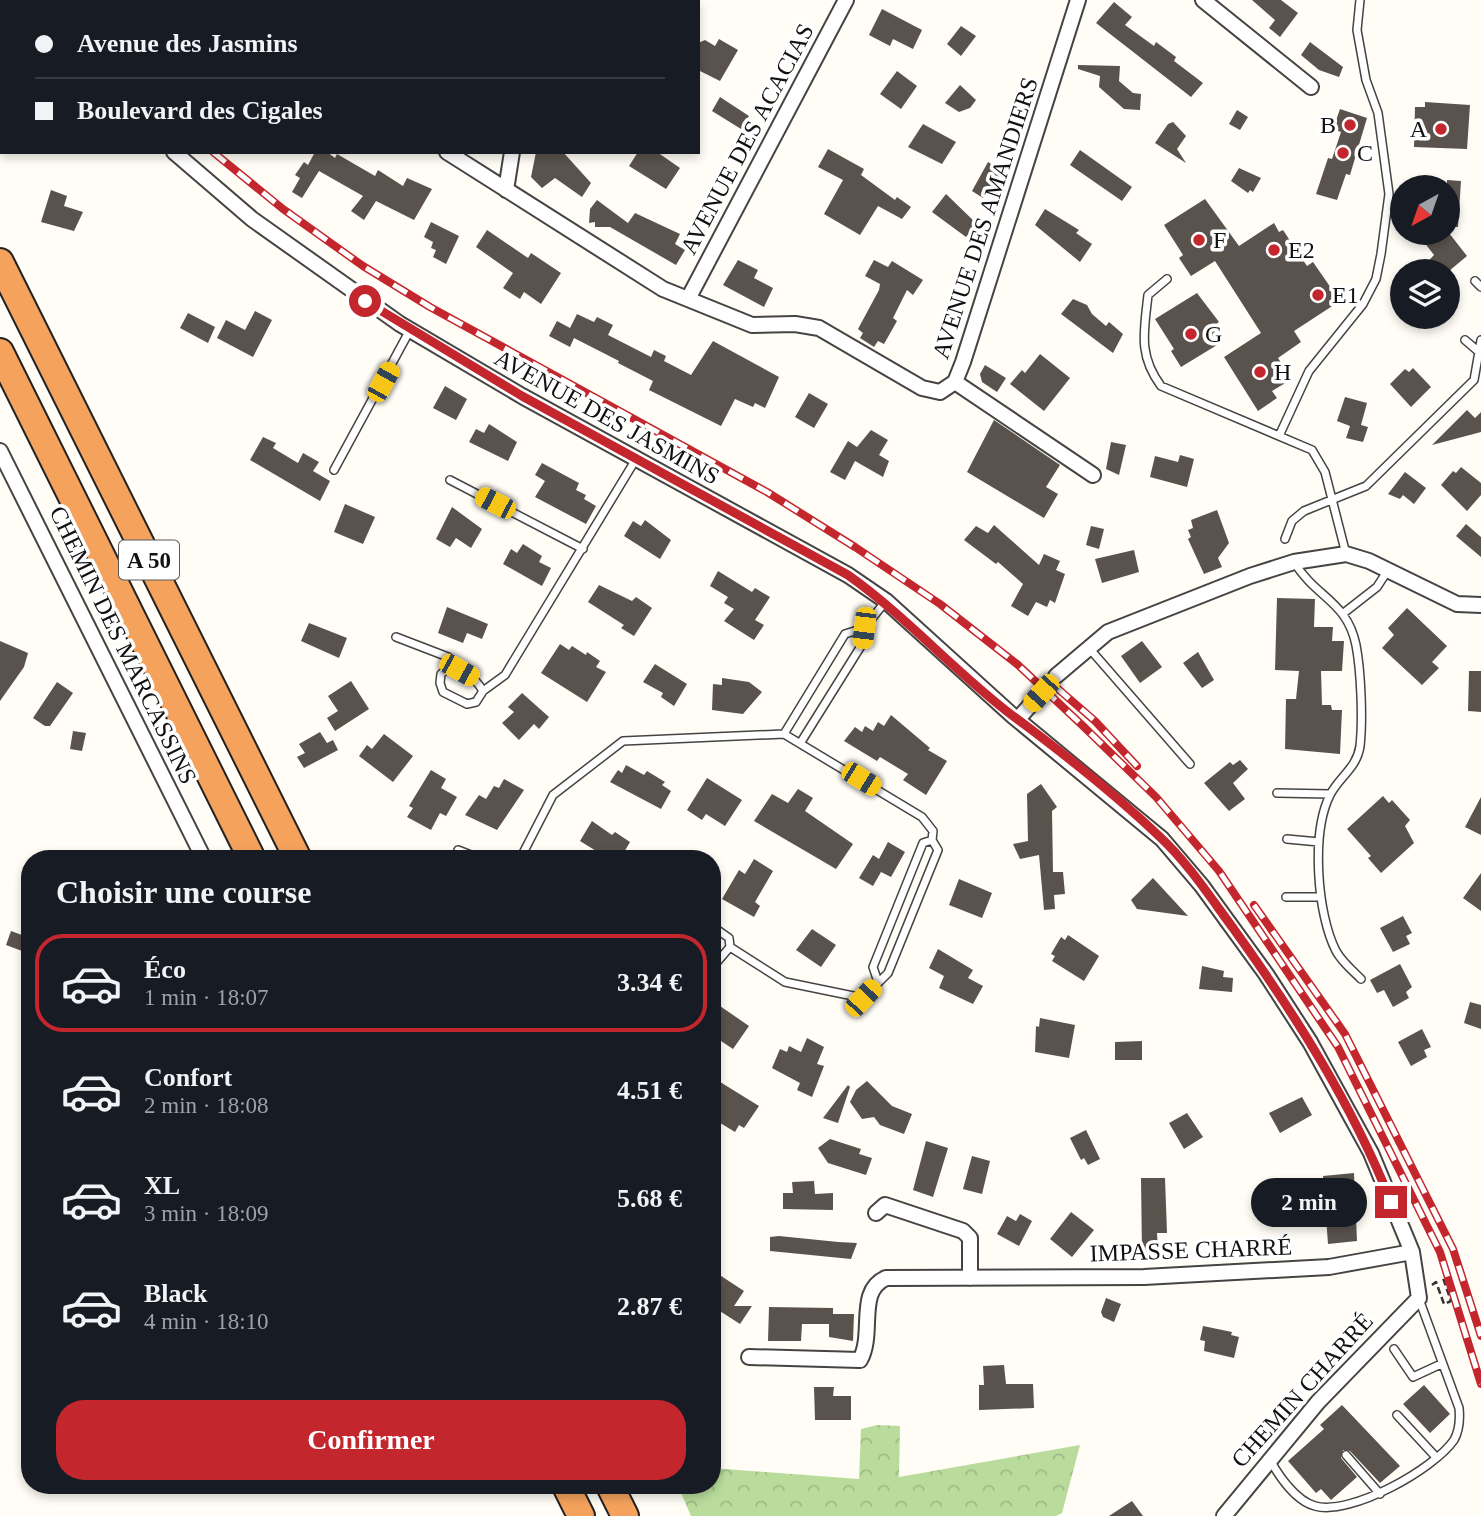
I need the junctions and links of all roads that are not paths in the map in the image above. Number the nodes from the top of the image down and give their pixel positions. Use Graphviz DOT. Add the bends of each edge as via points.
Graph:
graph roads {
  1 [pos="846,0"];
  2 [pos="1078,0"];
  3 [pos="1203,0"];
  4 [pos="1360,0"];
  5 [pos="1311,87"];
  6 [pos="176,154"];
  7 [pos="450,154"];
  8 [pos="512,154"];
  9 [pos="506,190"];
  10 [pos="0,262"];
  11 [pos="1167,279"];
  12 [pos="1475,281"];
  13 [pos="1481,287"];
  14 [pos="688,299"];
  15 [pos="411,330"];
  16 [pos="1465,340"];
  17 [pos="1481,340"];
  18 [pos="0,352"];
  19 [pos="1479,352"];
  20 [pos="955,382"];
  21 [pos="1279,436"];
  22 [pos="0,452"];
  23 [pos="636,459"];
  24 [pos="334,470"];
  25 [pos="1093,475"];
  26 [pos="450,480"];
  27 [pos="1331,500"];
  28 [pos="1285,539"];
  29 [pos="583,549"];
  30 [pos="1346,554"];
  31 [pos="1294,562"];
  32 [pos="1388,570"];
  33 [pos="886,601"];
  34 [pos="1481,605"];
  35 [pos="1345,612"];
  36 [pos="864,628"];
  37 [pos="396,637"];
  38 [pos="1088,647"];
  39 [pos="459,670"];
  40 [pos="1056,676"];
  41 [pos="483,691"];
  42 [pos="1041,693"];
  43 [pos="1018,719"];
  44 [pos="783,734"];
  45 [pos="801,742"];
  46 [pos="1190,764"];
  47 [pos="1277,793"];
  48 [pos="1330,794"];
  49 [pos="1287,839"];
  50 [pos="932,840"];
  51 [pos="1319,842"];
  52 [pos="199,850"];
  53 [pos="248,850"];
  54 [pos="294,850"];
  55 [pos="525,850"];
  56 [pos="1286,897"];
  57 [pos="1321,897"];
  58 [pos="721,932"];
  59 [pos="730,947"];
  60 [pos="721,957"];
  61 [pos="1361,979"];
  62 [pos="878,982"];
  63 [pos="876,1213"];
  64 [pos="1412,1252"];
  65 [pos="970,1278"];
  66 [pos="1419,1298"];
  67 [pos="1394,1349"];
  68 [pos="749,1357"];
  69 [pos="1441,1364"];
  70 [pos="1397,1415"];
  71 [pos="1346,1455"];
  72 [pos="1435,1456"];
  73 [pos="1269,1460"];
  74 [pos="570,1494"];
  75 [pos="614,1494"];
  76 [pos="1380,1494"];
  77 [pos="581,1516"];
  78 [pos="625,1516"];
  79 [pos="1224,1516"];
  1 -- 14 [label="street, AVENUE DES ACACIAS"];
  2 -- 20 [label="street, AVENUE DES AMANDIERS"];
  3 -- 5 [label="street"];
  4 -- 21 [label="lane" via="1357,30 1366,80 1378,113 1389,194 1381,254 1376,279 1363,304 1309,371"];
  6 -- 15 [label="street, AVENUE DES JASMINS" via="263,228"];
  7 -- 9 [label="street, AVENUE DES AMANDIERS"];
  8 -- 9 [label="street"];
  9 -- 14 [label="street, AVENUE DES AMANDIERS" via="663,289"];
  10 -- 54 [label="highway, A 50"];
  11 -- 21 [label="lane" via="1148,295 1143,342 1148,368 1161,386"];
  12 -- 13 [label="lane"];
  14 -- 20 [label="street, AVENUE DES AMANDIERS" via="752,325 819,328 932,392"];
  15 -- 23 [label="street, AVENUE DES JASMINS"];
  15 -- 24 [label="lane"];
  16 -- 19 [label="lane"];
  17 -- 19 [label="lane"];
  18 -- 53 [label="highway, A 50"];
  19 -- 27 [label="lane" via="1474,380 1366,486"];
  20 -- 25 [label="street"];
  21 -- 27 [label="lane" via="1312,450 1320,459"];
  22 -- 52 [label="street, CHEMIN DES MARCASSINS"];
  23 -- 29 [label="lane"];
  23 -- 33 [label="street, AVENUE DES JASMINS" via="848,575"];
  26 -- 29 [label="lane"];
  27 -- 28 [label="lane" via="1292,521"];
  27 -- 30 [label="lane"];
  29 -- 41 [label="lane" via="505,675"];
  30 -- 31 [label="street"];
  30 -- 32 [label="street"];
  31 -- 35 [label="lane" via="1306,581"];
  31 -- 38 [label="street" via="1108,632"];
  32 -- 34 [label="street" via="1457,604"];
  32 -- 35 [label="lane" via="1377,587"];
  33 -- 36 [label="lane"];
  33 -- 43 [label="street, AVENUE DES JASMINS"];
  35 -- 48 [label="lane" via="1356,644 1360,746 1355,763"];
  36 -- 44 [label="lane" via="845,634"];
  36 -- 45 [label="lane" via="862,646"];
  37 -- 39 [label="lane" via="448,657"];
  38 -- 40 [label="street"];
  38 -- 46 [label="lane"];
  39 -- 41 [label="lane" via="476,679"];
  39 -- 41 [label="lane" via="447,669 441,674 443,692 467,704 476,702"];
  42 -- 43 [label="street"];
  43 -- 64 [label="street, AVENUE DES JASMINS" via="1162,838 1210,897 1310,1042 1371,1153"];
  44 -- 45 [label="lane"];
  44 -- 55 [label="lane" via="624,741 553,794"];
  45 -- 50 [label="lane" via="922,817 933,831"];
  47 -- 48 [label="lane"];
  48 -- 51 [label="lane"];
  49 -- 51 [label="lane"];
  50 -- 62 [label="lane" via="938,850 888,973"];
  50 -- 62 [label="lane" via="923,844 873,967"];
  51 -- 57 [label="lane"];
  56 -- 57 [label="lane"];
  57 -- 61 [label="lane" via="1335,950"];
  58 -- 59 [label="lane" via="729,938"];
  59 -- 60 [label="lane"];
  59 -- 62 [label="lane" via="785,982 863,998"];
  63 -- 65 [label="street" via="885,1205 963,1231 970,1238"];
  64 -- 65 [label="street, IMPASSE CHARRÉ" via="1329,1267 1144,1277"];
  64 -- 66 [label="street, AVENUE DES JASMINS"];
  65 -- 68 [label="street, IMPASSE CHARRÉ" via="886,1278 877,1282 869,1292 868,1347 860,1360"];
  66 -- 69 [label="lane"];
  66 -- 73 [label="street, CHEMIN CHARRÉ" via="1370,1345"];
  67 -- 69 [label="lane" via="1413,1377"];
  69 -- 72 [label="lane" via="1460,1408 1460,1421 1454,1440"];
  70 -- 72 [label="lane"];
  71 -- 76 [label="lane"];
  72 -- 76 [label="lane"];
  73 -- 76 [label="lane" via="1280,1478 1316,1506 1339,1507"];
  73 -- 79 [label="street, CHEMIN CHARRÉ"];
  74 -- 77 [label="highway"];
  75 -- 78 [label="highway"];
}
